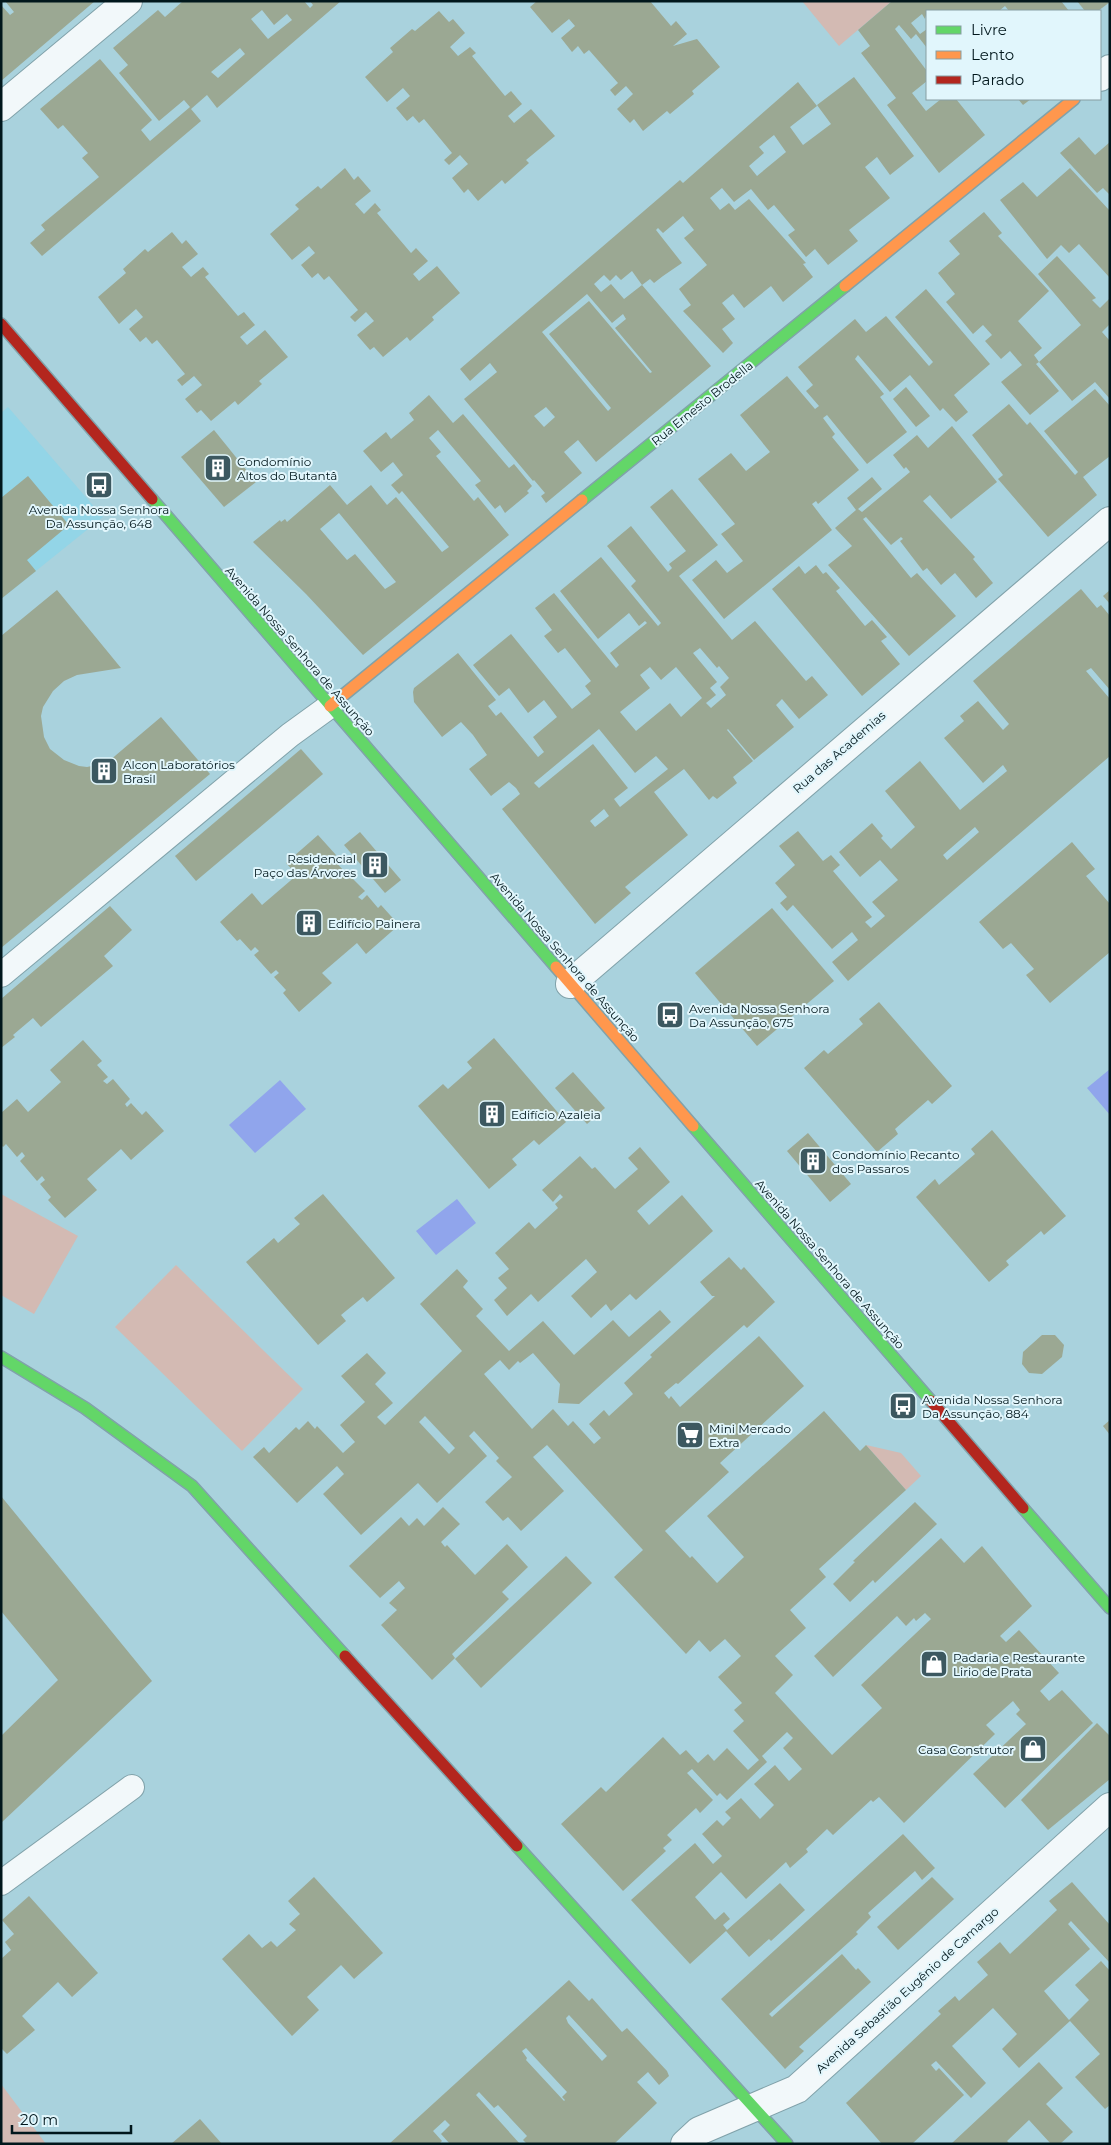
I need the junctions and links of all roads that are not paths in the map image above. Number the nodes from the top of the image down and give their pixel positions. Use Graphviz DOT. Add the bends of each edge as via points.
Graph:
graph roads {
  1 [pos="128,1"];
  2 [pos="1073,100"];
  3 [pos="1,107"];
  4 [pos="1,324"];
  5 [pos="1110,521"];
  6 [pos="330,706"];
  7 [pos="1,975"];
  8 [pos="570,984"];
  9 [pos="1,1357"];
  10 [pos="1110,1608"];
  11 [pos="132,1787"];
  12 [pos="1110,1807"];
  13 [pos="1,1883"];
  14 [pos="754,2108"];
  15 [pos="685,2144"];
  16 [pos="788,2144"];
  1 -- 3 [label="street"];
  2 -- 6 [label="street, Rua Ernesto Brodella"];
  4 -- 6 [label="street, Avenida Nossa Senhora de Assunção"];
  5 -- 8 [label="street, Rua das Academias"];
  6 -- 7 [label="lane" via="282,742"];
  6 -- 8 [label="street, Avenida Nossa Senhora de Assunção"];
  8 -- 10 [label="street, Avenida Nossa Senhora de Assunção"];
  9 -- 14 [label="street" via="85,1408 192,1486"];
  11 -- 13 [label="lane"];
  12 -- 14 [label="street, Avenida Sebastião Eugênio de Camargo" via="797,2089"];
  14 -- 15 [label="street, Avenida Sebastião Eugênio de Camargo" via="699,2131"];
  14 -- 16 [label="street"];
}
